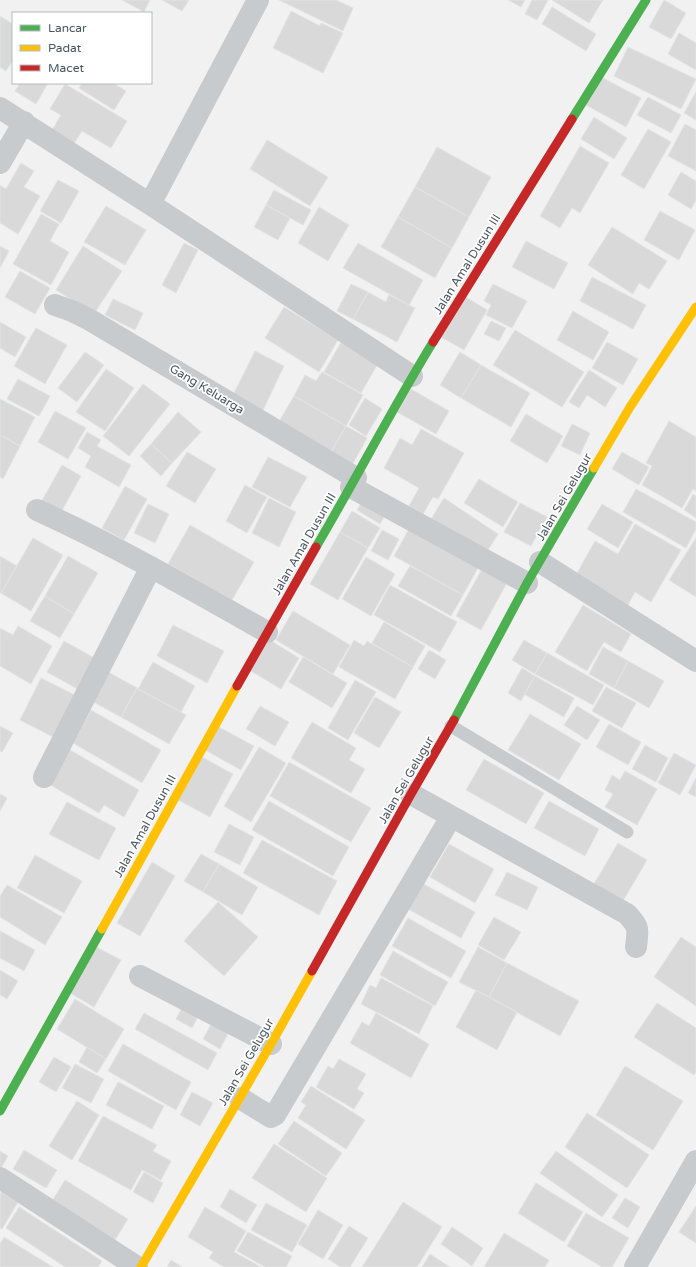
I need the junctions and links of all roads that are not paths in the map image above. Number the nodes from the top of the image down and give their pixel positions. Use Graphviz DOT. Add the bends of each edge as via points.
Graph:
graph roads {
  1 [pos="258,0"];
  2 [pos="646,0"];
  3 [pos="0,108"];
  4 [pos="24,122"];
  5 [pos="0,163"];
  6 [pos="150,204"];
  7 [pos="55,305"];
  8 [pos="696,307"];
  9 [pos="412,376"];
  10 [pos="353,482"];
  11 [pos="37,510"];
  12 [pos="540,562"];
  13 [pos="151,567"];
  14 [pos="527,583"];
  15 [pos="267,632"];
  16 [pos="696,661"];
  17 [pos="451,726"];
  18 [pos="44,777"];
  19 [pos="411,794"];
  20 [pos="451,817"];
  21 [pos="627,832"];
  22 [pos="636,947"];
  23 [pos="140,976"];
  24 [pos="271,1044"];
  25 [pos="240,1098"];
  26 [pos="0,1110"];
  27 [pos="696,1161"];
  28 [pos="0,1178"];
  29 [pos="137,1267"];
  30 [pos="141,1267"];
  31 [pos="635,1267"];
  1 -- 6 [label="street"];
  2 -- 9 [label="street, Jalan Amal Dusun III"];
  3 -- 4 [label="street"];
  4 -- 5 [label="street"];
  4 -- 6 [label="street"];
  6 -- 9 [label="street"];
  7 -- 10 [label="street, Gang Keluarga" via="90,320"];
  8 -- 12 [label="street, Jalan Sei Gelugur" via="630,408"];
  9 -- 10 [label="street, Jalan Amal Dusun III"];
  10 -- 14 [label="street, Gang Keluarga"];
  10 -- 15 [label="street, Jalan Amal Dusun III"];
  11 -- 13 [label="street"];
  12 -- 14 [label="street, Jalan Sei Gelugur"];
  12 -- 16 [label="street"];
  13 -- 15 [label="street"];
  13 -- 18 [label="street"];
  14 -- 17 [label="street, Jalan Sei Gelugur"];
  15 -- 26 [label="street, Jalan Amal Dusun III"];
  17 -- 19 [label="street, Jalan Sei Gelugur"];
  17 -- 21 [label="lane"];
  19 -- 20 [label="street"];
  19 -- 24 [label="street, Jalan Sei Gelugur"];
  20 -- 22 [label="street" via="627,914 637,924"];
  20 -- 25 [label="street" via="274,1115 271,1117"];
  23 -- 24 [label="street"];
  24 -- 25 [label="street, Jalan Sei Gelugur"];
  25 -- 30 [label="street, Jalan Sei Gelugur"];
  27 -- 31 [label="street"];
  28 -- 29 [label="street"];
}
